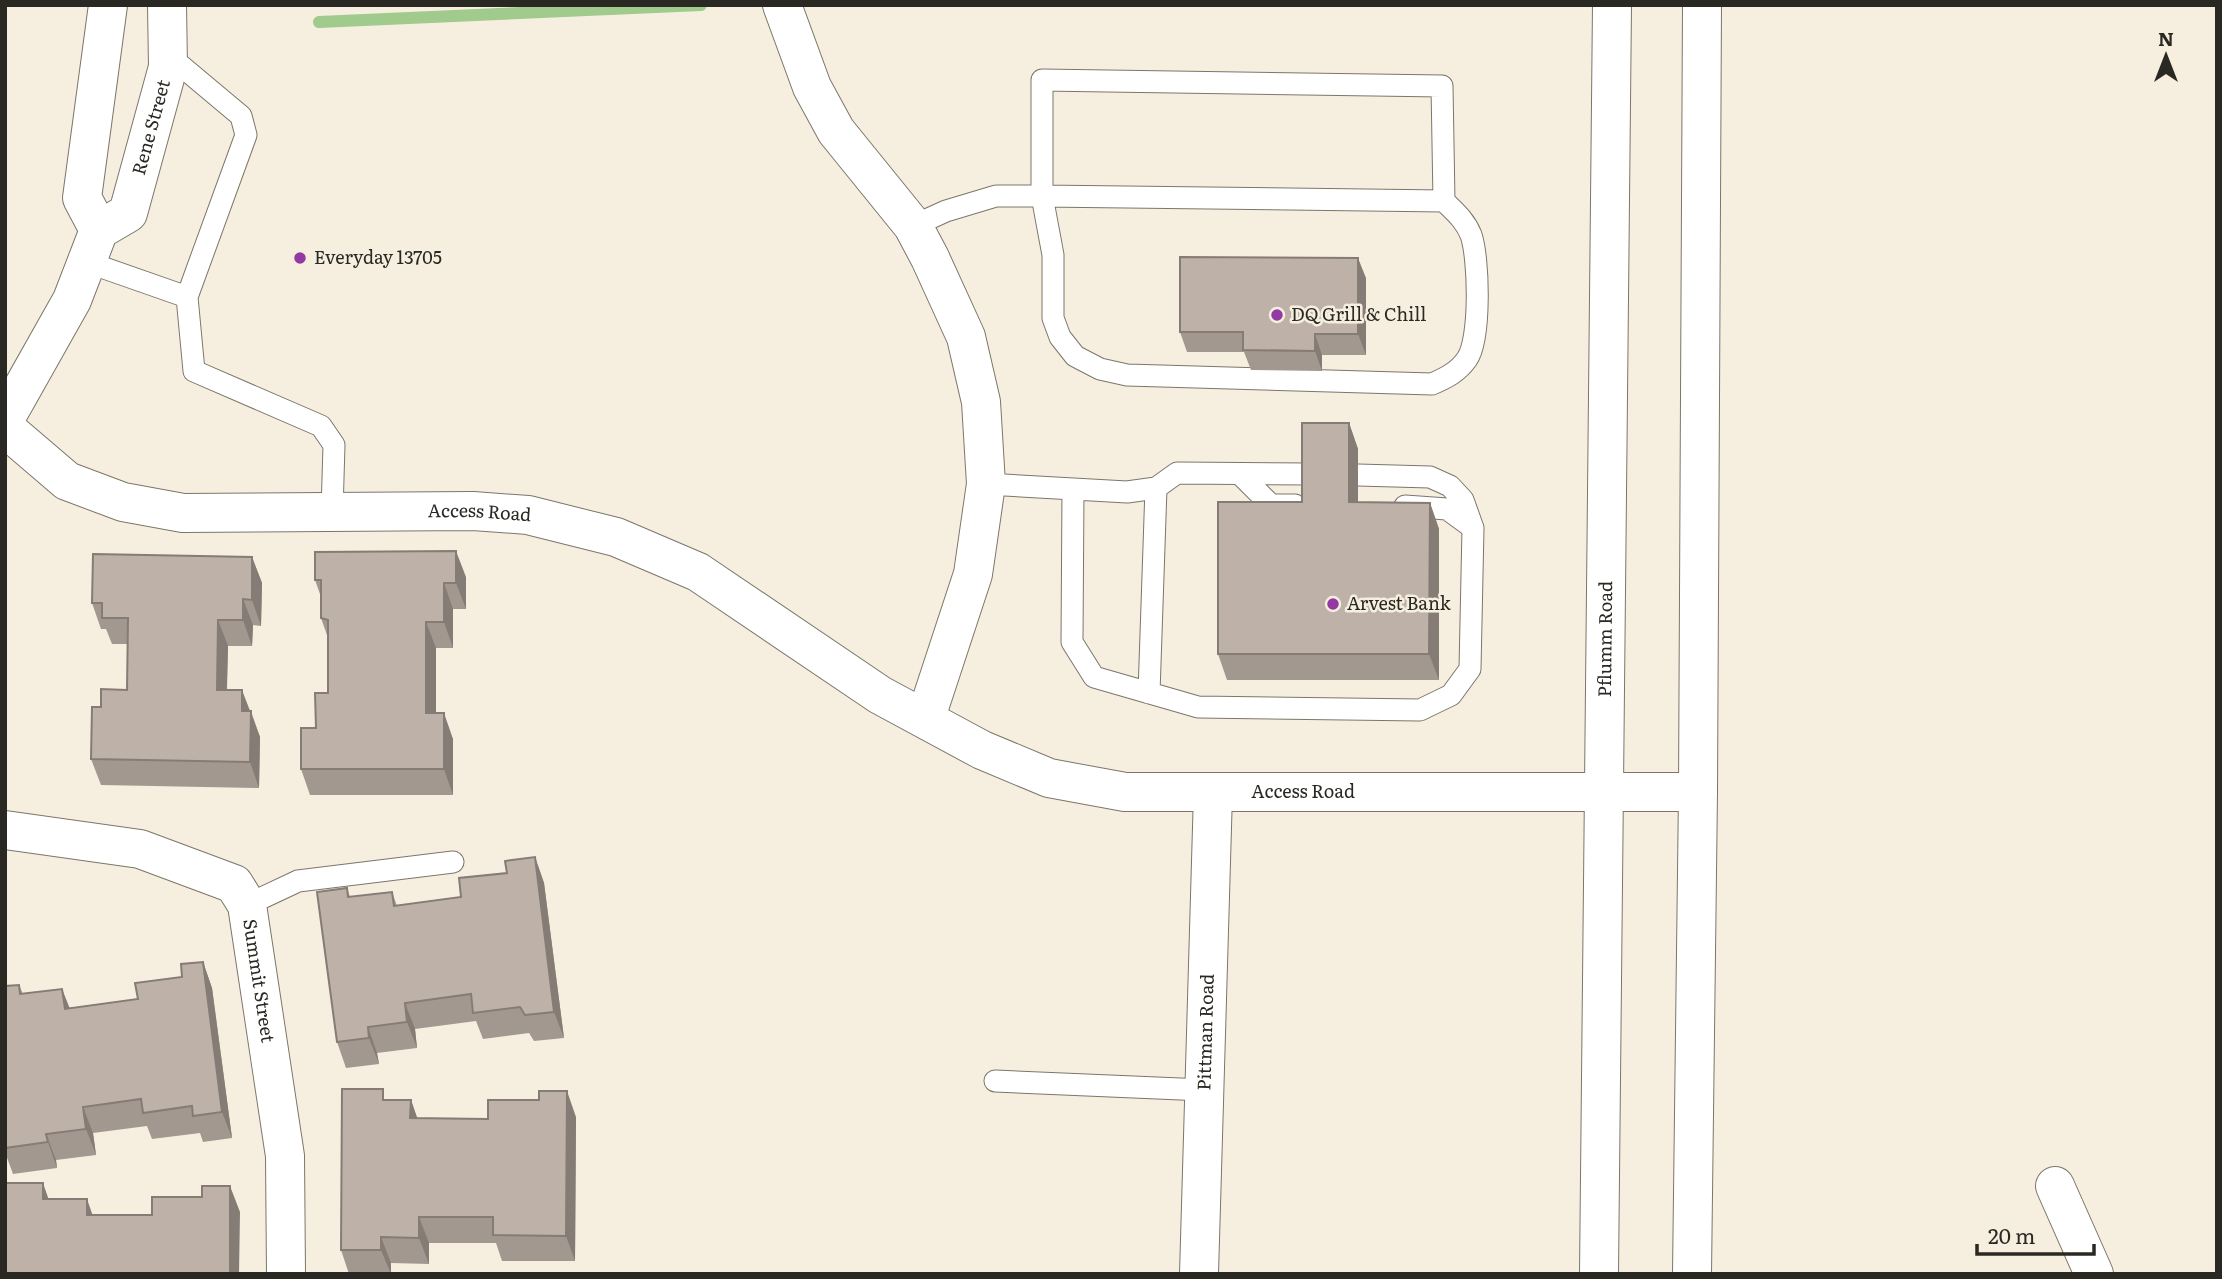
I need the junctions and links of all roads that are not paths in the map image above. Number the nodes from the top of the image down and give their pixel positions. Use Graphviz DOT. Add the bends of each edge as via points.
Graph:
graph roads {
  1 [pos="108,5"];
  2 [pos="167,5"];
  3 [pos="782,5"];
  4 [pos="1612,5"];
  5 [pos="1702,5"];
  6 [pos="167,54"];
  7 [pos="1042,196"];
  8 [pos="1444,201"];
  9 [pos="913,226"];
  10 [pos="93,246"];
  11 [pos="187,297"];
  12 [pos="5,419"];
  13 [pos="5,428"];
  14 [pos="1241,474"];
  15 [pos="1312,474"];
  16 [pos="1358,475"];
  17 [pos="986,484"];
  18 [pos="1156,488"];
  19 [pos="1073,489"];
  20 [pos="1308,505"];
  21 [pos="1390,506"];
  22 [pos="332,512"];
  23 [pos="1473,528"];
  24 [pos="1149,694"];
  25 [pos="926,717"];
  26 [pos="1604,792"];
  27 [pos="1699,792"];
  28 [pos="1213,793"];
  29 [pos="5,830"];
  30 [pos="453,862"];
  31 [pos="247,905"];
  32 [pos="995,1081"];
  33 [pos="1204,1090"];
  34 [pos="2055,1186"];
  35 [pos="286,1274"];
  36 [pos="1199,1274"];
  37 [pos="1599,1274"];
  38 [pos="1692,1274"];
  39 [pos="2094,1274"];
  1 -- 10 [label="street" via="82,198"];
  2 -- 6 [label="street, Rene Street"];
  3 -- 9 [label="street" via="812,87 836,131"];
  4 -- 26 [label="street, Pflumm Road"];
  5 -- 27 [label="street"];
  6 -- 10 [label="street, Rene Street" via="168,66 128,213"];
  6 -- 11 [label="lane" via="241,116 246,135"];
  7 -- 8 [label="lane"];
  7 -- 8 [label="lane" via="1042,80 1442,86"];
  7 -- 8 [label="lane" via="1053,255 1053,318 1075,356 1100,369 1162,377 1432,384 1452,375 1468,357 1473,342 1477,278 1472,237 1463,218"];
  7 -- 9 [label="lane" via="996,196"];
  9 -- 17 [label="street" via="966,337 981,402"];
  10 -- 11 [label="lane"];
  10 -- 12 [label="street" via="72,300"];
  11 -- 22 [label="lane" via="194,371 321,426 334,444"];
  13 -- 22 [label="street, Access Road" via="67,481 123,502 183,513"];
  14 -- 15 [label="lane"];
  14 -- 18 [label="lane" via="1177,473"];
  14 -- 20 [label="lane" via="1271,505"];
  16 -- 23 [label="lane" via="1430,477 1450,486 1463,500"];
  17 -- 19 [label="lane"];
  17 -- 25 [label="street" via="973,574"];
  18 -- 19 [label="lane" via="1127,492"];
  18 -- 24 [label="lane"];
  19 -- 24 [label="lane" via="1072,642 1094,677"];
  21 -- 23 [label="lane" via="1447,509"];
  22 -- 25 [label="street, Access Road" via="528,515 616,537 698,572 880,695"];
  23 -- 24 [label="lane" via="1470,669 1451,695 1420,710 1354,711 1198,706"];
  25 -- 28 [label="street, Access Road" via="982,750 1049,778 1125,792"];
  26 -- 27 [label="street, Access Road"];
  26 -- 28 [label="street, Access Road"];
  26 -- 37 [label="street, Pflumm Road"];
  27 -- 38 [label="street"];
  28 -- 33 [label="street, Pittman Road"];
  29 -- 31 [label="street, Summit Street" via="140,849 234,884"];
  30 -- 31 [label="lane" via="298,881"];
  31 -- 35 [label="street, Summit Street" via="285,1156"];
  32 -- 33 [label="lane"];
  33 -- 36 [label="street, Pittman Road"];
  34 -- 39 [label="street"];
}
